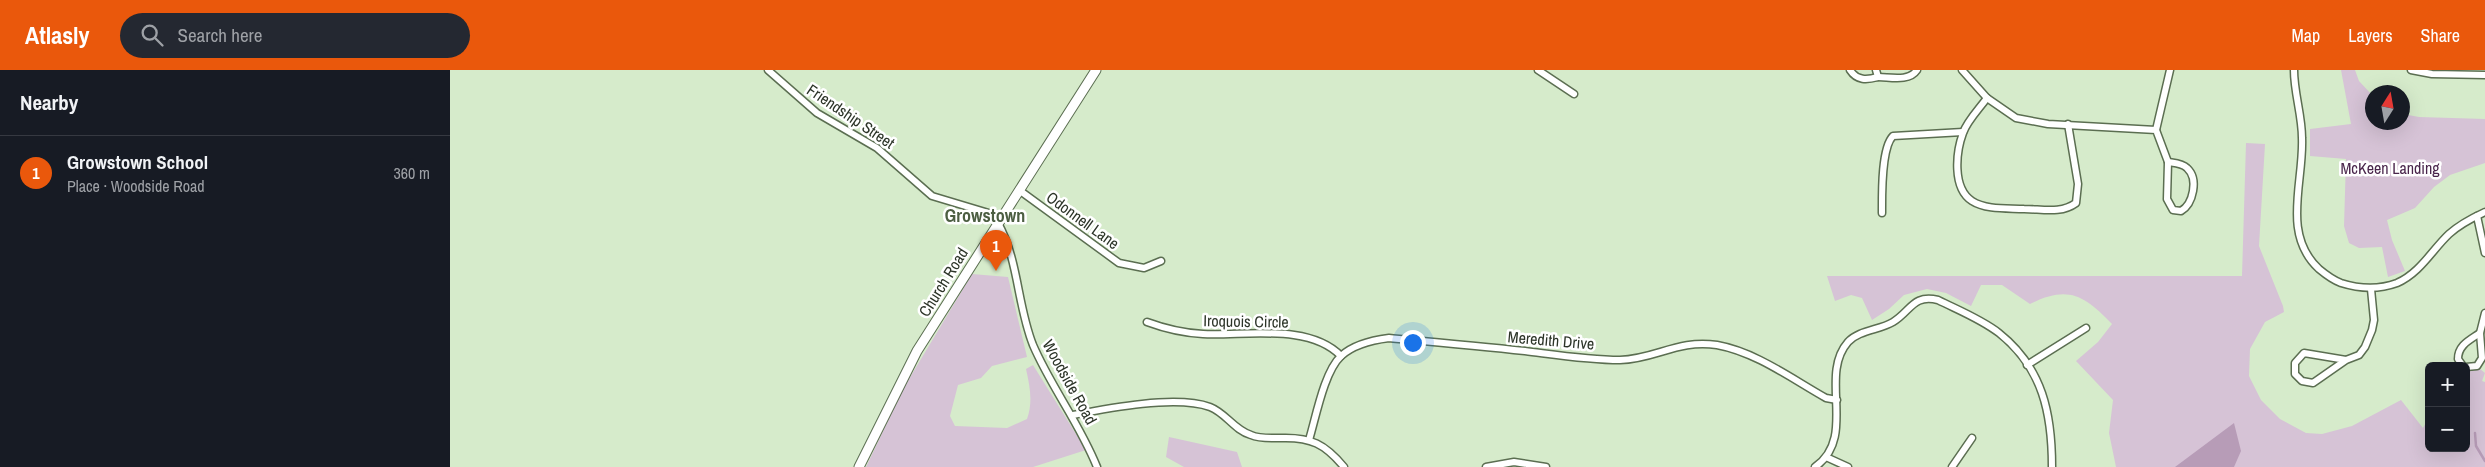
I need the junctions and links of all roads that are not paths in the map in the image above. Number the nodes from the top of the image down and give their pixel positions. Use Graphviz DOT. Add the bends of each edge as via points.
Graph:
graph roads {
  1 [pos="768,70"];
  2 [pos="1096,70"];
  3 [pos="1538,70"];
  4 [pos="1850,70"];
  5 [pos="1917,70"];
  6 [pos="1962,70"];
  7 [pos="2170,70"];
  8 [pos="2294,70"];
  9 [pos="2411,70"];
  10 [pos="1877,73"];
  11 [pos="2485,75"];
  12 [pos="1574,94"];
  13 [pos="1987,98"];
  14 [pos="2068,124"];
  15 [pos="2156,130"];
  16 [pos="1963,132"];
  17 [pos="2168,162"];
  18 [pos="1019,190"];
  19 [pos="2485,212"];
  20 [pos="1882,213"];
  21 [pos="2477,216"];
  22 [pos="1000,220"];
  23 [pos="2485,252"];
  24 [pos="1161,261"];
  25 [pos="2371,289"];
  26 [pos="2485,313"];
  27 [pos="1147,322"];
  28 [pos="2086,328"];
  29 [pos="2480,333"];
  30 [pos="1341,356"];
  31 [pos="2346,360"];
  32 [pos="2461,362"];
  33 [pos="2027,365"];
  34 [pos="2470,366"];
  35 [pos="1837,400"];
  36 [pos="1073,415"];
  37 [pos="1972,438"];
  38 [pos="1309,440"];
  39 [pos="1826,457"];
  40 [pos="859,467"];
  41 [pos="1097,467"];
  42 [pos="1344,467"];
  43 [pos="1486,467"];
  44 [pos="1546,467"];
  45 [pos="1815,467"];
  46 [pos="1848,467"];
  47 [pos="1952,467"];
  48 [pos="2052,467"];
  1 -- 22 [label="street, Friendship Street" via="817,113 877,148 932,196"];
  2 -- 18 [label="street, Church Road"];
  3 -- 12 [label="street"];
  4 -- 10 [label="street" via="1857,78"];
  5 -- 10 [label="street" via="1906,77"];
  6 -- 13 [label="street"];
  7 -- 15 [label="street"];
  8 -- 25 [label="street" via="2302,137 2296,212 2300,240 2308,256 2324,274 2344,284"];
  9 -- 11 [label="street" via="2432,74"];
  13 -- 14 [label="street" via="2016,118"];
  13 -- 16 [label="street"];
  14 -- 15 [label="street"];
  14 -- 16 [label="street" via="2079,193 2076,203 2061,210 1998,208 1972,200 1958,179"];
  15 -- 17 [label="street"];
  16 -- 20 [label="street" via="1893,136 1888,144 1883,176"];
  17 -- 17 [label="street" via="2184,166 2191,174 2192,196 2189,205 2181,211 2173,210 2168,204"];
  18 -- 22 [label="street, Church Road"];
  18 -- 24 [label="street, Odonnell Lane" via="1119,264 1144,268"];
  19 -- 21 [label="street"];
  21 -- 23 [label="street"];
  21 -- 25 [label="street" via="2449,234 2408,276"];
  22 -- 36 [label="street, Woodside Road" via="1012,254 1032,343"];
  22 -- 40 [label="street, Church Road" via="917,351"];
  25 -- 31 [label="street" via="2374,320 2369,339 2359,355"];
  26 -- 29 [label="street"];
  27 -- 30 [label="street, Iroquois Circle" via="1176,331 1203,334 1307,337 1327,344"];
  28 -- 33 [label="street"];
  29 -- 32 [label="street" via="2459,351"];
  29 -- 34 [label="street" via="2482,358 2477,366"];
  30 -- 35 [label="street, Meredith Drive" via="1363,344 1389,338 1621,360 1677,346 1704,344 1743,353 1826,398"];
  30 -- 38 [label="street" via="1325,386"];
  31 -- 31 [label="street" via="2304,353 2295,363 2295,374 2302,382 2313,383"];
  33 -- 35 [label="street" via="1994,329 1938,300 1923,298 1892,322 1847,343 1838,363"];
  33 -- 48 [label="street" via="2043,392 2048,410"];
  35 -- 39 [label="street" via="1837,426"];
  36 -- 38 [label="street" via="1141,405 1189,403 1216,410 1251,436"];
  36 -- 41 [label="street, Woodside Road"];
  37 -- 47 [label="street"];
  38 -- 42 [label="street" via="1326,448"];
  39 -- 45 [label="street"];
  39 -- 46 [label="street"];
  43 -- 44 [label="street" via="1514,462"];
}
